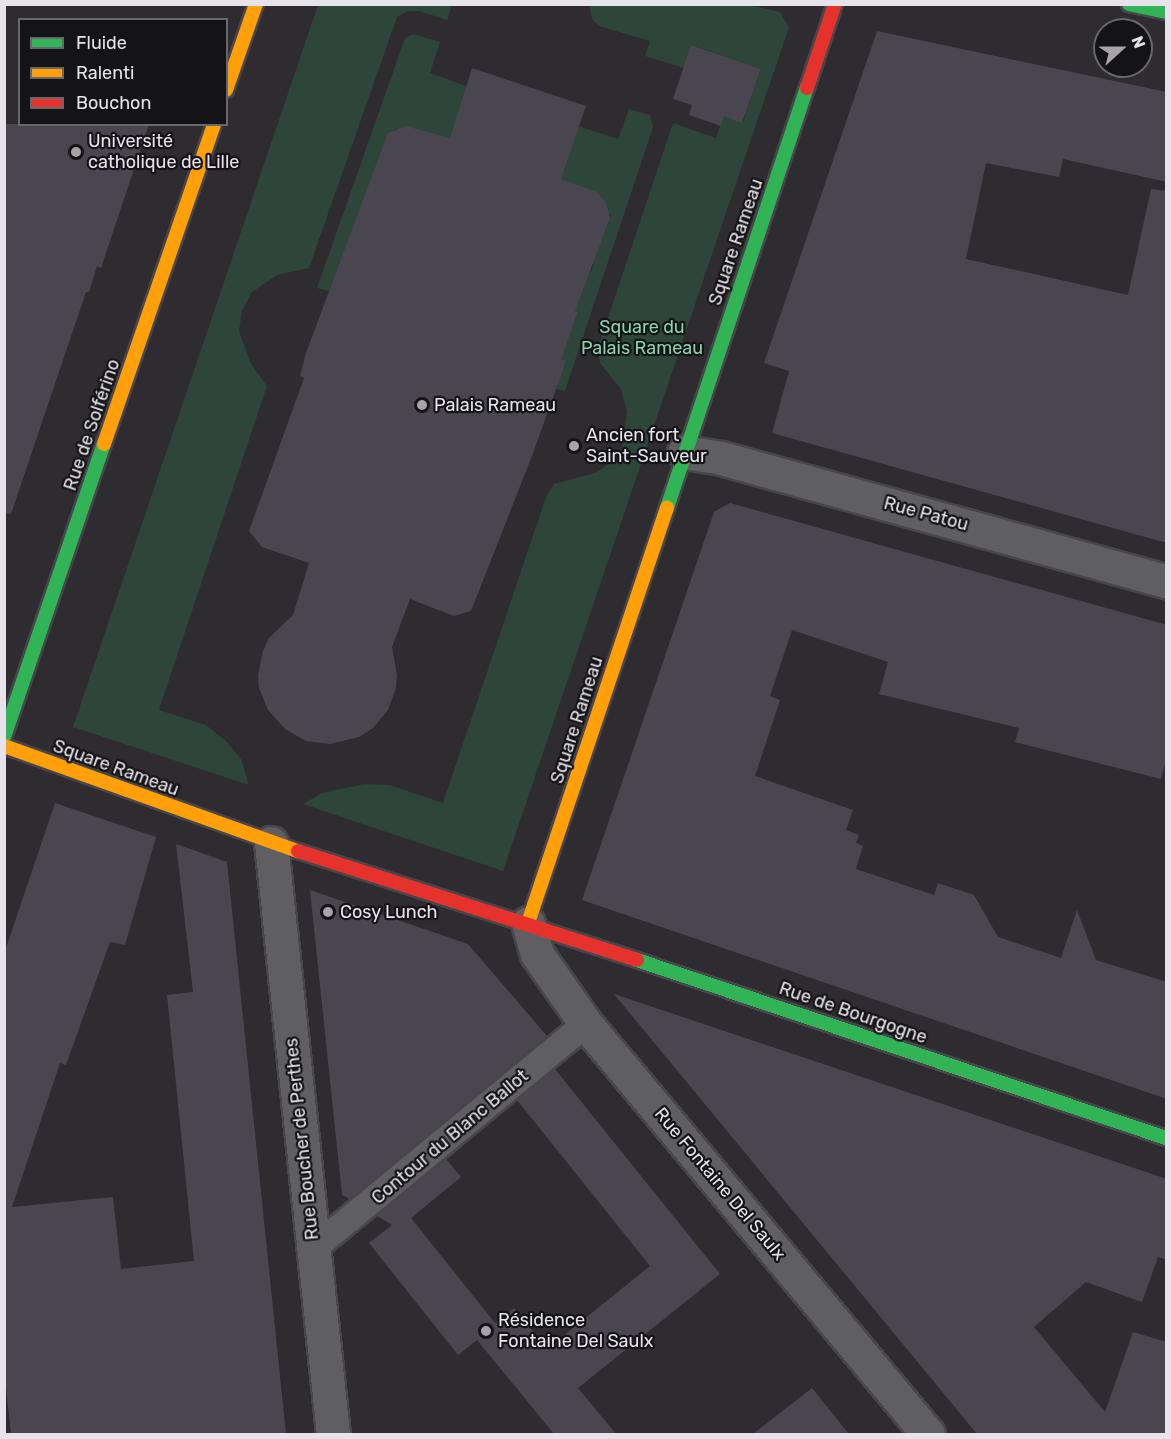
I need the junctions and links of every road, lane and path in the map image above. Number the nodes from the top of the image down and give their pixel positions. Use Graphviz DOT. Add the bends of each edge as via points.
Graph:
graph roads {
  1 [pos="256,4"];
  2 [pos="835,4"];
  3 [pos="1129,4"];
  4 [pos="1167,12"];
  5 [pos="228,84"];
  6 [pos="213,126"];
  7 [pos="684,452"];
  8 [pos="1167,581"];
  9 [pos="4,737"];
  10 [pos="4,746"];
  11 [pos="271,843"];
  12 [pos="528,923"];
  13 [pos="586,1024"];
  14 [pos="1167,1138"];
  15 [pos="314,1249"];
  16 [pos="333,1434"];
  17 [pos="928,1434"];
  1 -- 5 [label="street"];
  2 -- 7 [label="street, Square Rameau"];
  3 -- 4 [label="street"];
  6 -- 9 [label="street, Rue de Solférino"];
  7 -- 8 [label="street, Rue Patou" via="722,458"];
  7 -- 12 [label="street, Square Rameau"];
  10 -- 11 [label="street, Square Rameau"];
  11 -- 12 [label="street, Square Rameau"];
  11 -- 15 [label="street, Rue Boucher de Perthes"];
  12 -- 13 [label="street, Rue Fontaine Del Saulx" via="537,954"];
  12 -- 14 [label="street, Rue de Bourgogne"];
  13 -- 15 [label="lane, Contour du Blanc Ballot"];
  13 -- 17 [label="street, Rue Fontaine Del Saulx"];
  15 -- 16 [label="street, Rue Boucher de Perthes"];
}
